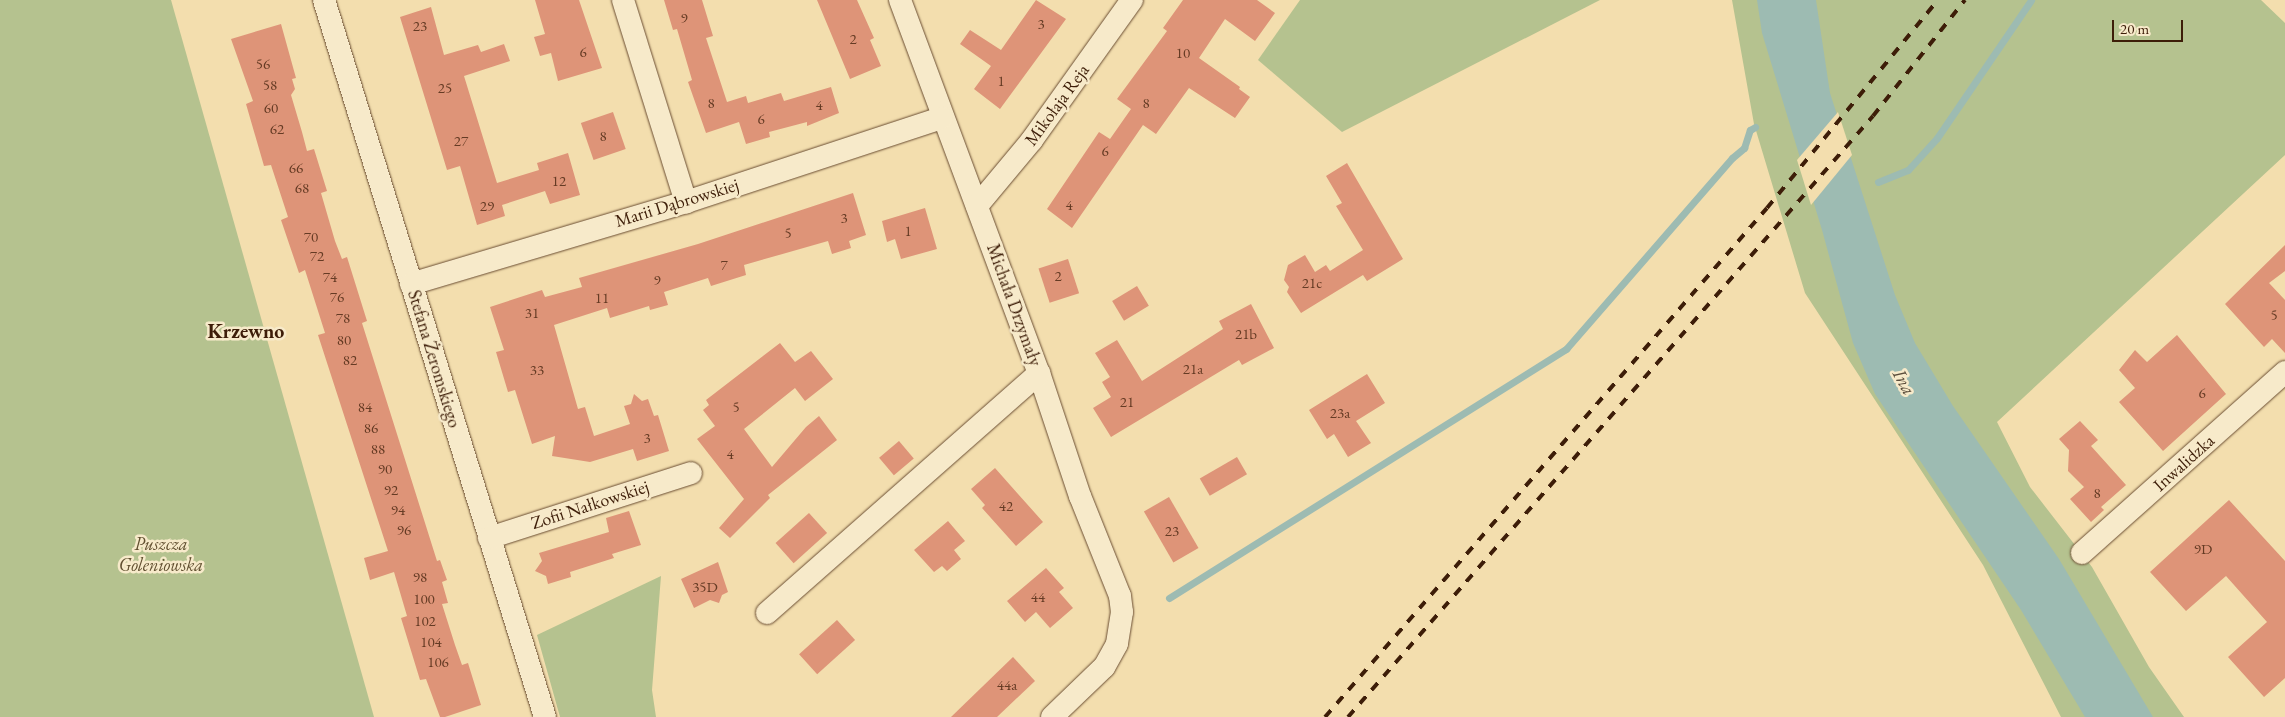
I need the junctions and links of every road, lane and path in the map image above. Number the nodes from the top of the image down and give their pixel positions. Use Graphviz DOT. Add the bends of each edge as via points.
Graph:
graph roads {
  1 [pos="324,0"];
  2 [pos="623,0"];
  3 [pos="900,0"];
  4 [pos="1132,0"];
  5 [pos="942,118"];
  6 [pos="686,202"];
  7 [pos="977,206"];
  8 [pos="411,284"];
  9 [pos="2285,372"];
  10 [pos="1039,373"];
  11 [pos="691,472"];
  12 [pos="489,538"];
  13 [pos="2082,553"];
  14 [pos="768,613"];
  15 [pos="545,717"];
  16 [pos="1052,717"];
  1 -- 8 [label="street, Stefana Żeromskiego"];
  2 -- 6 [label="street"];
  3 -- 5 [label="street, Michała Drzymały"];
  4 -- 7 [label="street, Mikołaja Reja" via="1032,140"];
  5 -- 6 [label="street, Marii Dąbrowskiej"];
  5 -- 7 [label="street, Michała Drzymały"];
  6 -- 8 [label="street, Marii Dąbrowskiej"];
  7 -- 10 [label="street, Michała Drzymały"];
  8 -- 12 [label="street, Stefana Żeromskiego"];
  9 -- 13 [label="street, Inwalidzka"];
  10 -- 14 [label="street"];
  10 -- 16 [label="street, Michała Drzymały" via="1080,496 1120,596 1122,612 1117,644 1104,667"];
  11 -- 12 [label="street, Zofii Nałkowskiej"];
  12 -- 15 [label="street, Stefana Żeromskiego"];
}
